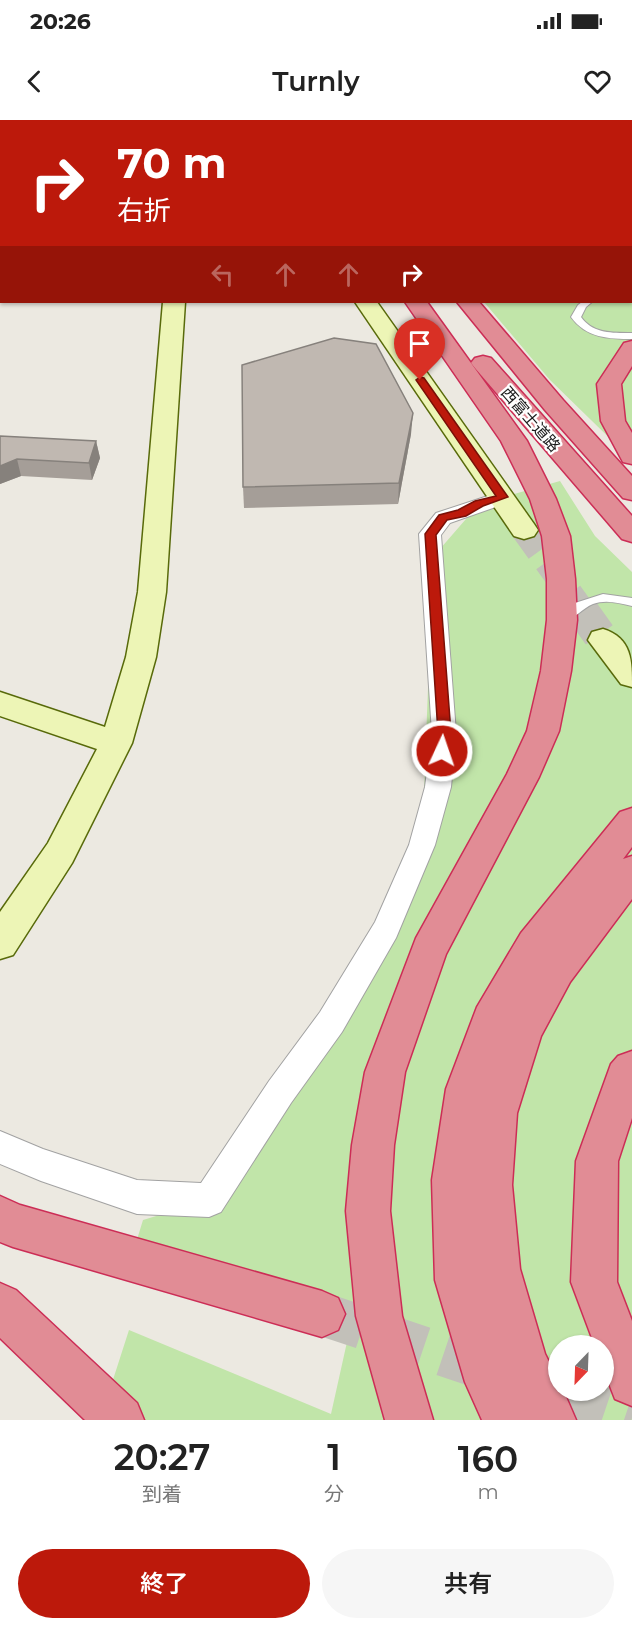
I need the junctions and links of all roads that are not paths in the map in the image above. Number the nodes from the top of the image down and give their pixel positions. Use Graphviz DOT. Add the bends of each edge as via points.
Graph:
graph roads {
  1 [pos="174,303"];
  2 [pos="367,303"];
  3 [pos="417,303"];
  4 [pos="436,303"];
  5 [pos="469,303"];
  6 [pos="586,303"];
  7 [pos="632,336"];
  8 [pos="632,348"];
  9 [pos="632,456"];
  10 [pos="632,492"];
  11 [pos="502,497"];
  12 [pos="524,530"];
  13 [pos="632,533"];
  14 [pos="632,602"];
  15 [pos="562,620"];
  16 [pos="603,640"];
  17 [pos="632,676"];
  18 [pos="0,704"];
  19 [pos="116,743"];
  20 [pos="632,822"];
  21 [pos="632,872"];
  22 [pos="0,943"];
  23 [pos="632,1070"];
  24 [pos="0,1147"];
  25 [pos="0,1218"];
  26 [pos="0,1306"];
  27 [pos="322,1314"];
  28 [pos="632,1382"];
  29 [pos="120,1420"];
  30 [pos="409,1420"];
  31 [pos="507,1420"];
  32 [pos="552,1420"];
  1 -- 19 [label="street" via="152,592 141,657"];
  2 -- 11 [label="street"];
  3 -- 15 [label="highway" via="514,441 543,499 556,536"];
  4 -- 13 [label="highway, 西富士道路" via="524,412"];
  5 -- 10 [label="highway, 西富士道路"];
  6 -- 7 [label="lane" via="576,316 587,329"];
  8 -- 9 [label="highway" via="609,384 613,421"];
  11 -- 12 [label="street"];
  11 -- 24 [label="street" via="443,518 430,534 444,733 438,787 409,880 386,929 331,1022 209,1200 137,1197"];
  14 -- 15 [label="lane" via="599,597 581,603"];
  15 -- 30 [label="highway" via="543,731 429,950 385,1072 373,1145 369,1212 379,1316"];
  16 -- 17 [label="street"];
  18 -- 19 [label="street"];
  19 -- 22 [label="street" via="60,853"];
  20 -- 31 [label="highway" via="534,945 490,1020 466,1089 453,1180 458,1280 489,1382"];
  21 -- 32 [label="highway" via="557,970 523,1030 496,1113 491,1185 498,1269 523,1360"];
  23 -- 28 [label="highway" via="625,1078 597,1161 594,1282"];
  25 -- 27 [label="highway"];
  26 -- 29 [label="highway"];
}
